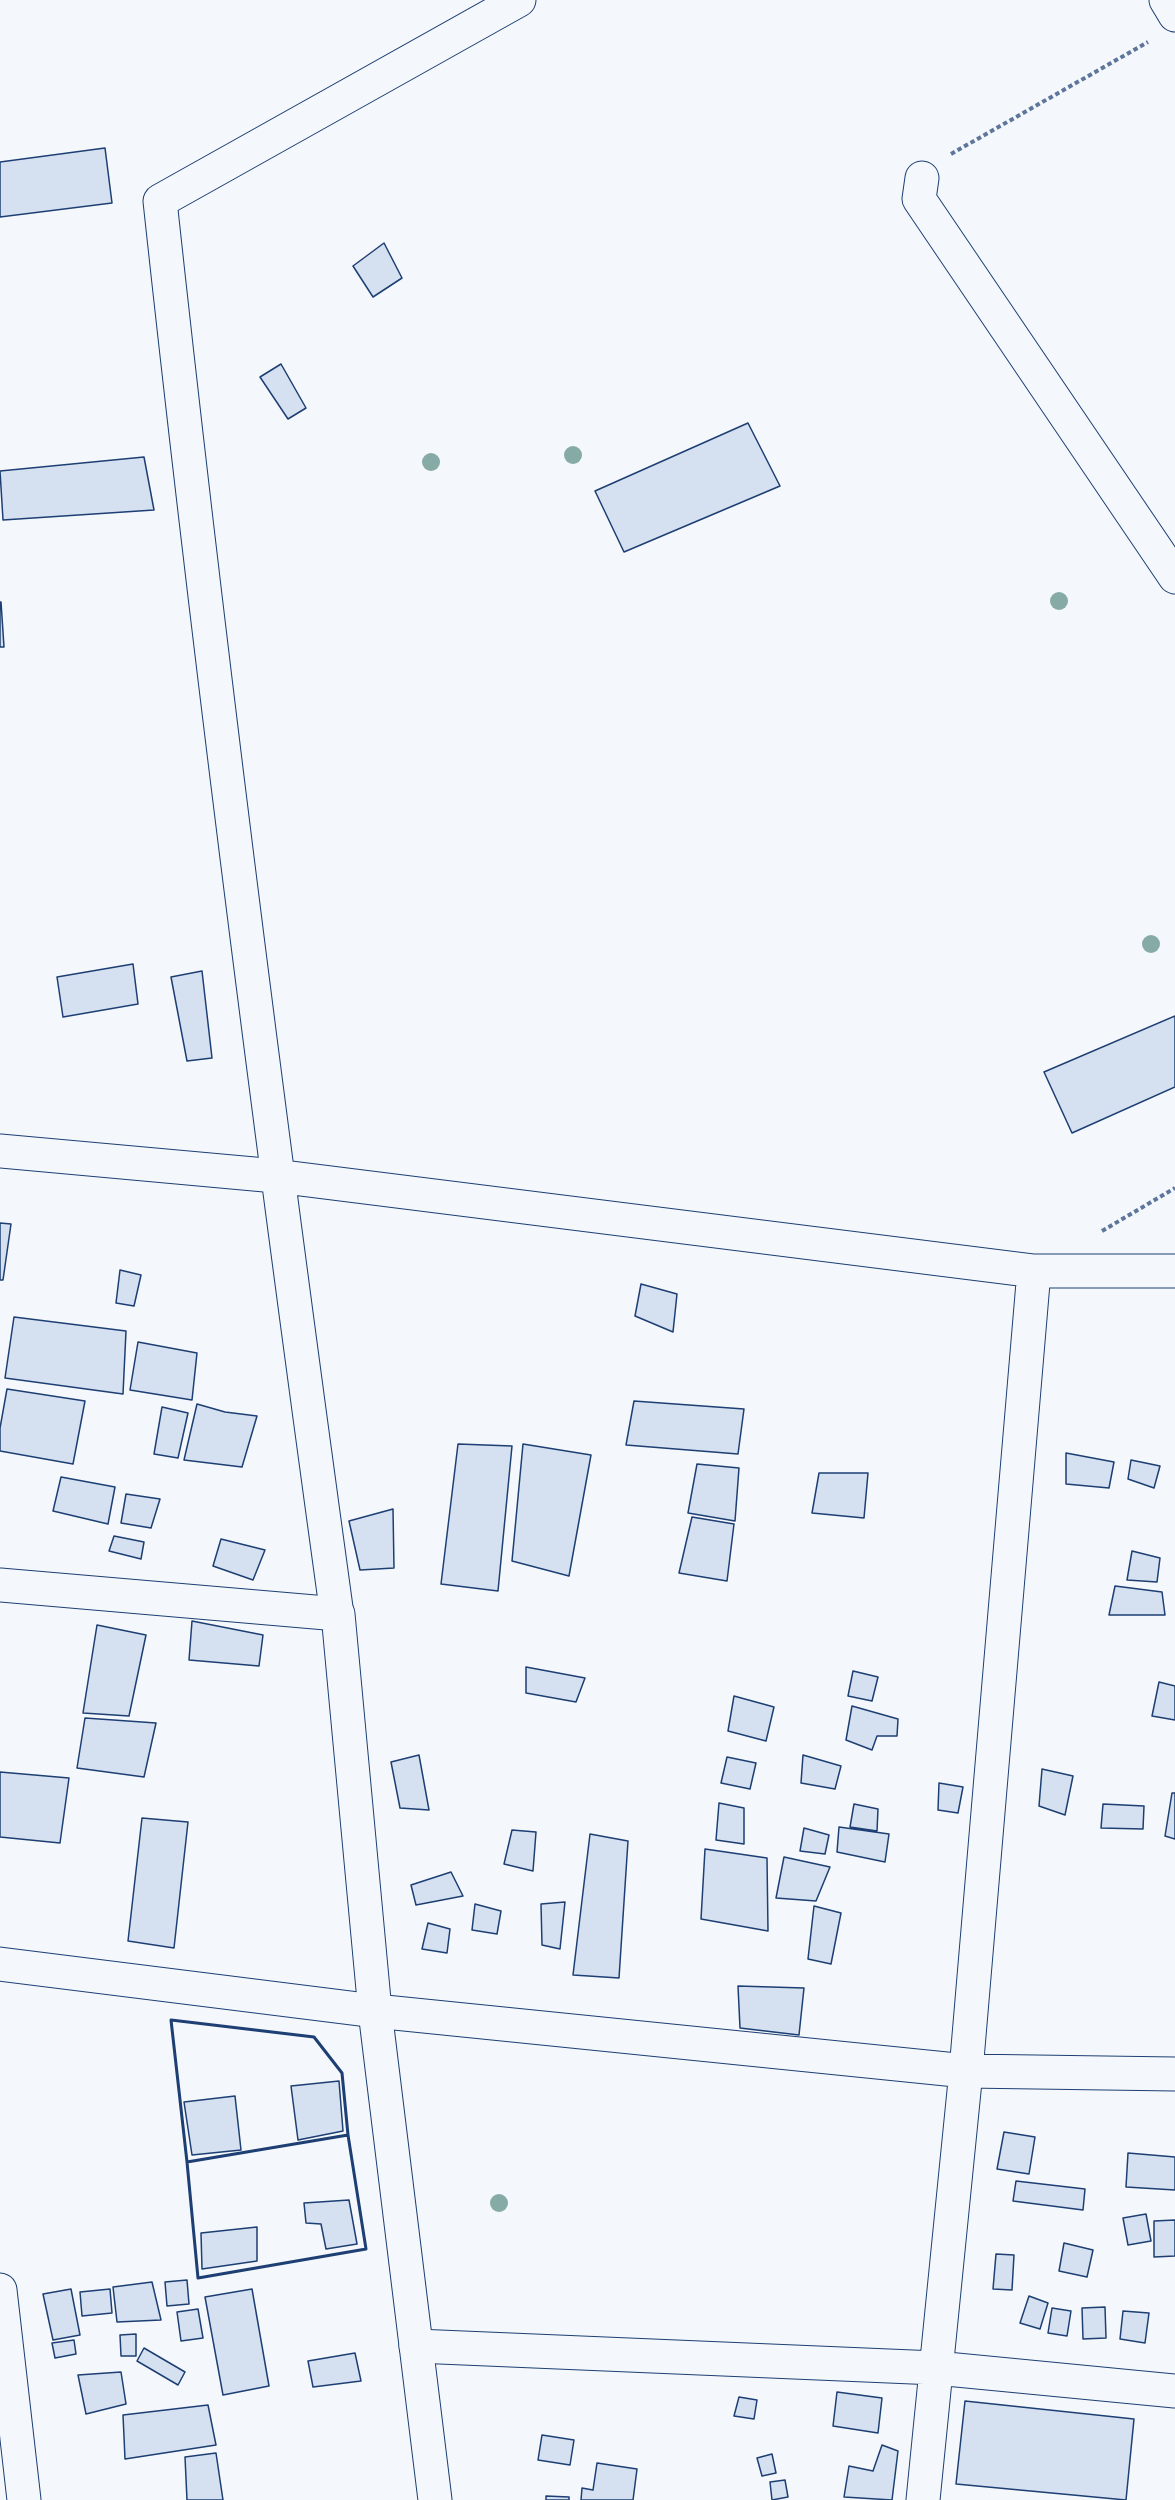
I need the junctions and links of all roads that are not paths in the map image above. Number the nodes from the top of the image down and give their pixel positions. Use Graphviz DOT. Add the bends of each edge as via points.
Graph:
graph roads {
  1 [pos="519,0"];
  2 [pos="1166,0"];
  3 [pos="1175,15"];
  4 [pos="922,178"];
  5 [pos="1175,577"];
  6 [pos="0,1151"];
  7 [pos="276,1176"];
  8 [pos="1034,1271"];
  9 [pos="1175,1271"];
  10 [pos="0,1584"];
  11 [pos="337,1615"];
  12 [pos="0,1964"];
  13 [pos="375,2011"];
  14 [pos="966,2071"];
  15 [pos="1175,2074"];
  16 [pos="0,2290"];
  17 [pos="416,2346"];
  18 [pos="936,2368"];
  19 [pos="1175,2391"];
  20 [pos="24,2500"];
  21 [pos="435,2500"];
  22 [pos="923,2500"];
  1 -- 7 [label="street" via="160,201 193,508"];
  2 -- 3 [label="street"];
  4 -- 5 [label="street" via="919,199"];
  6 -- 7 [label="street"];
  7 -- 8 [label="street"];
  7 -- 11 [label="street"];
  8 -- 9 [label="street"];
  8 -- 14 [label="street"];
  10 -- 11 [label="street"];
  11 -- 13 [label="street"];
  12 -- 13 [label="street"];
  13 -- 14 [label="street"];
  13 -- 17 [label="street"];
  14 -- 15 [label="street"];
  14 -- 18 [label="street"];
  16 -- 20 [label="street"];
  17 -- 18 [label="street"];
  17 -- 21 [label="street"];
  18 -- 19 [label="street"];
  18 -- 22 [label="street"];
}
